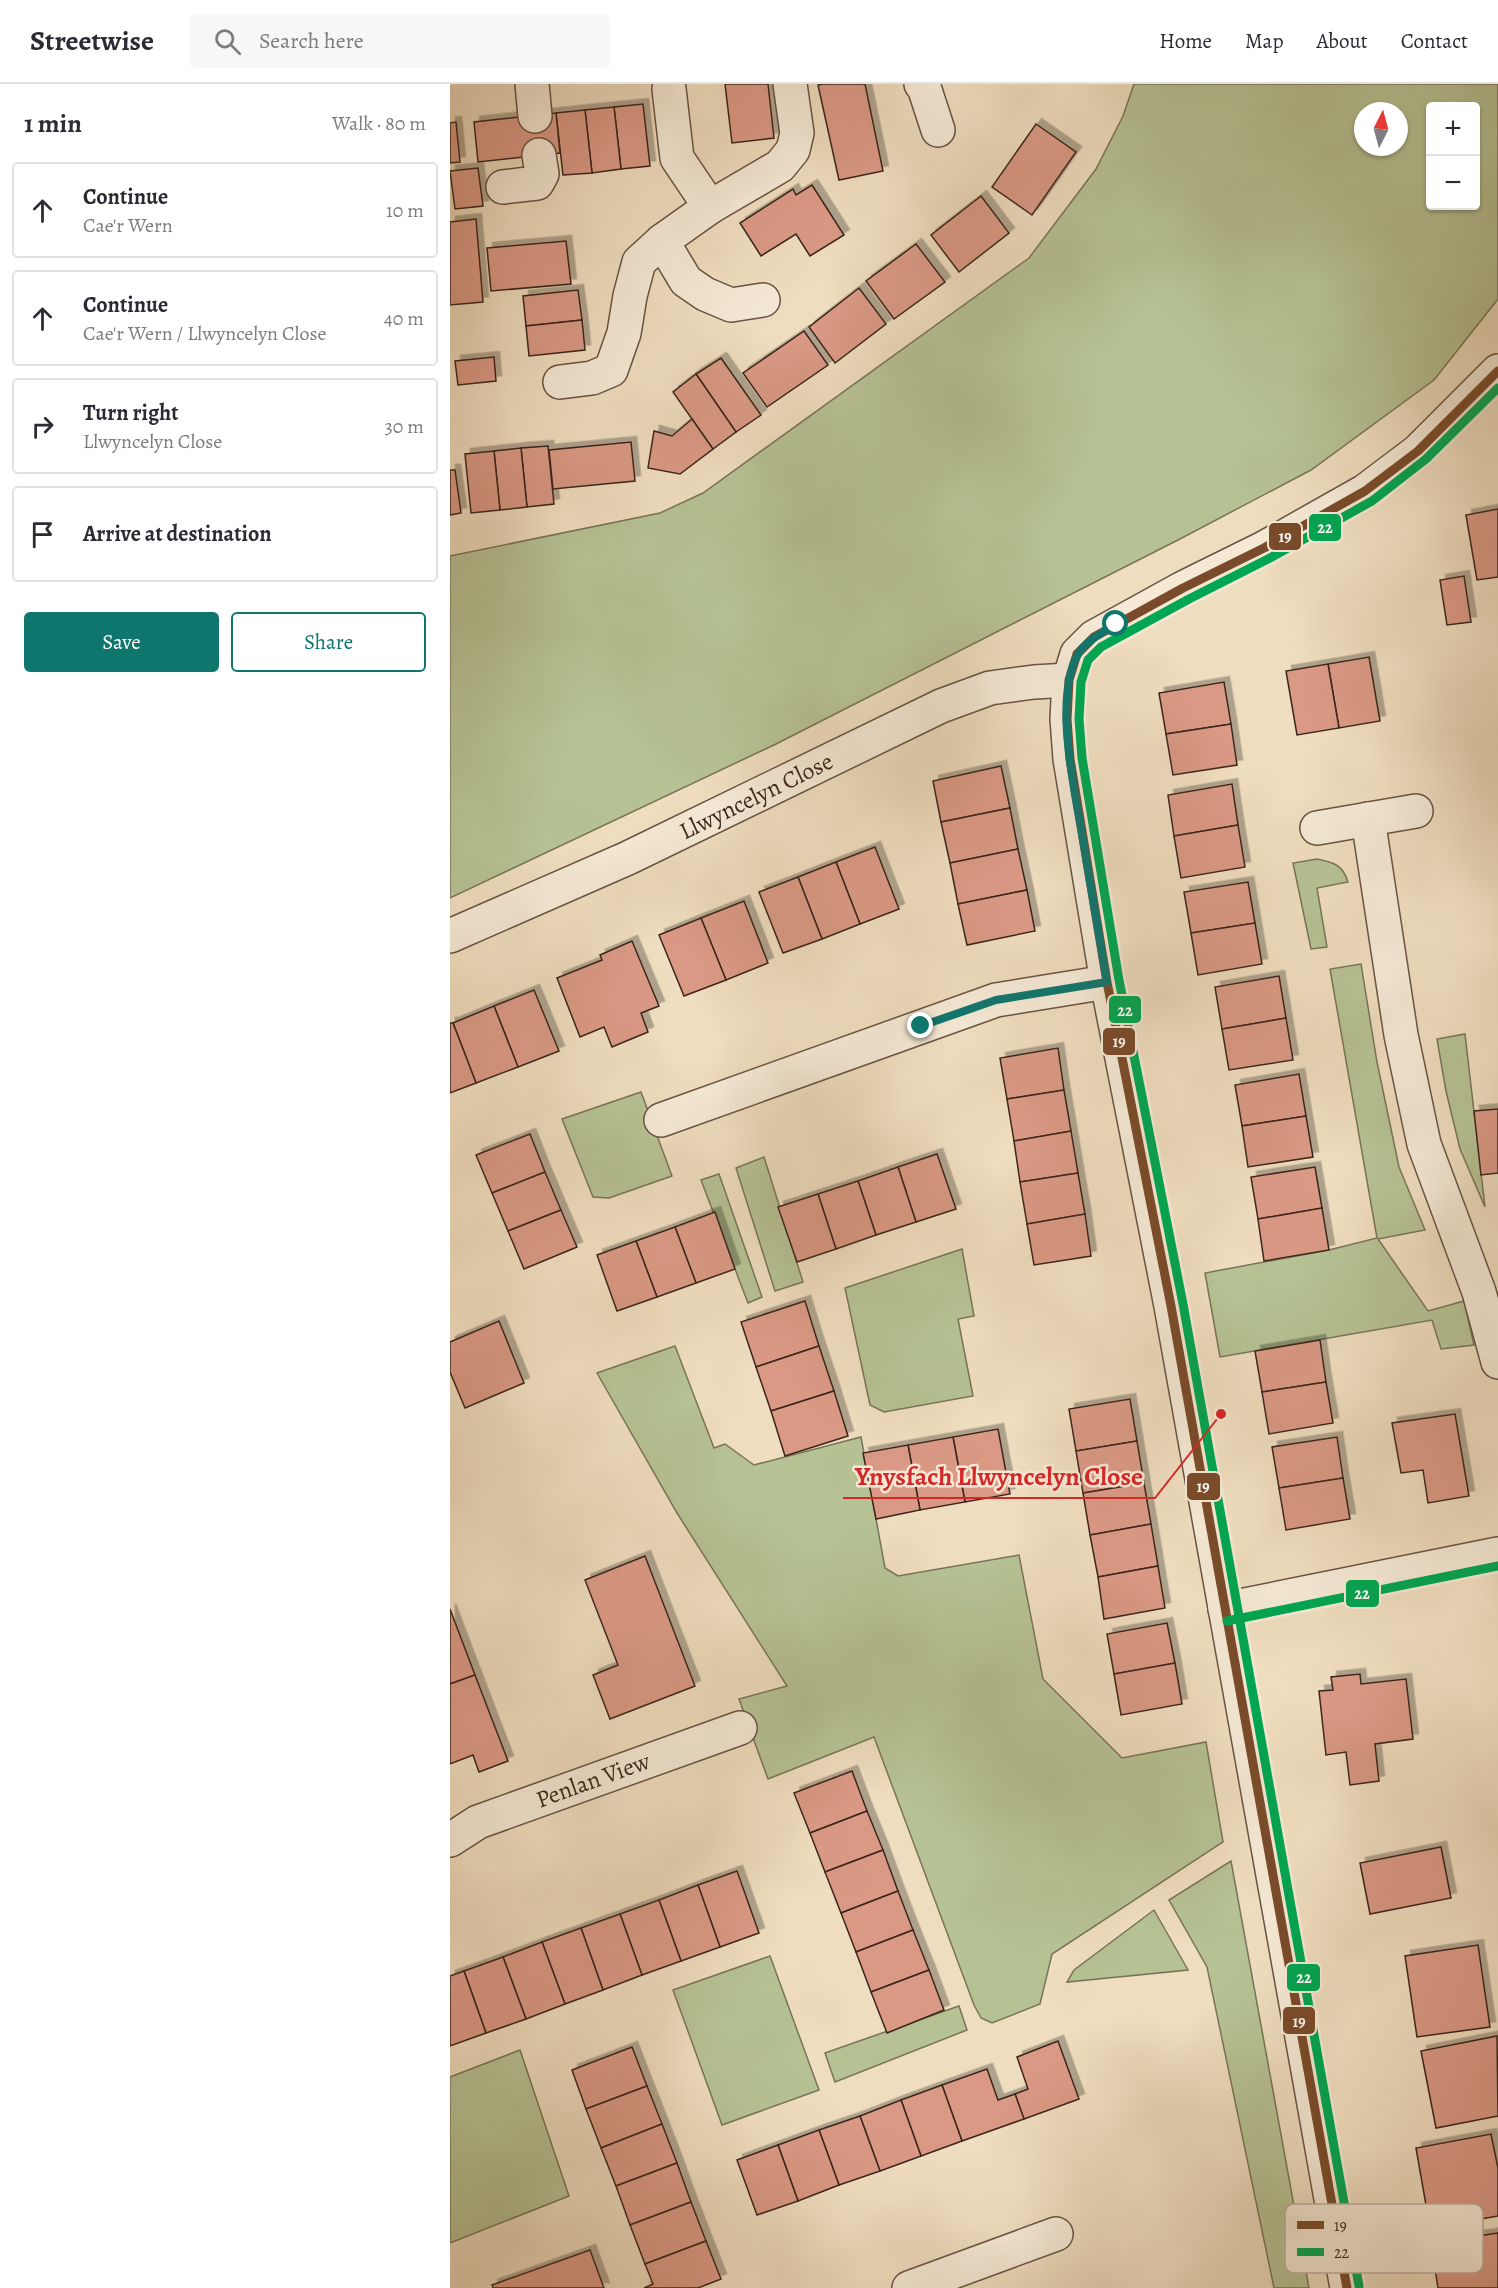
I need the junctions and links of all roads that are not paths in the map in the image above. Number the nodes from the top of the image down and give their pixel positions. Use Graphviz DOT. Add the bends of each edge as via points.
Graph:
graph roads {
  1 [pos="790,84"];
  2 [pos="921,84"];
  3 [pos="669,89"];
  4 [pos="938,130"];
  5 [pos="539,155"];
  6 [pos="503,187"];
  7 [pos="710,207"];
  8 [pos="662,241"];
  9 [pos="763,300"];
  10 [pos="1498,371"];
  11 [pos="560,382"];
  12 [pos="1069,680"];
  13 [pos="1416,811"];
  14 [pos="1368,819"];
  15 [pos="1317,828"];
  16 [pos="450,936"];
  17 [pos="1107,982"];
  18 [pos="661,1120"];
  19 [pos="1498,1362"];
  20 [pos="1498,1554"];
  21 [pos="1225,1609"];
  22 [pos="740,1728"];
  23 [pos="450,1840"];
  24 [pos="1332,2204"];
  25 [pos="1056,2234"];
  26 [pos="1344,2273"];
  27 [pos="909,2288"];
  28 [pos="1347,2288"];
  1 -- 7 [label="street" via="797,133 793,150 780,166"];
  2 -- 4 [label="street"];
  3 -- 7 [label="street" via="677,159"];
  5 -- 6 [label="street" via="542,174 537,183"];
  7 -- 8 [label="street"];
  8 -- 9 [label="street" via="686,281 705,294 731,305"];
  8 -- 11 [label="street" via="639,262 624,333 611,370 592,378"];
  10 -- 12 [label="street" via="1418,451 1365,491 1094,638 1077,654"];
  12 -- 16 [label="street, Llwyncelyn Close" via="990,688 941,706 628,858"];
  12 -- 17 [label="street" via="1070,759"];
  13 -- 14 [label="street"];
  14 -- 15 [label="street"];
  14 -- 19 [label="street" via="1404,1055 1424,1144 1479,1292"];
  17 -- 18 [label="street" via="996,1000"];
  17 -- 21 [label="street"];
  20 -- 21 [label="street"];
  21 -- 24 [label="street"];
  22 -- 23 [label="street, Penlan View" via="478,1822"];
  25 -- 27 [label="street"];
  26 -- 28 [label="street"];
}
